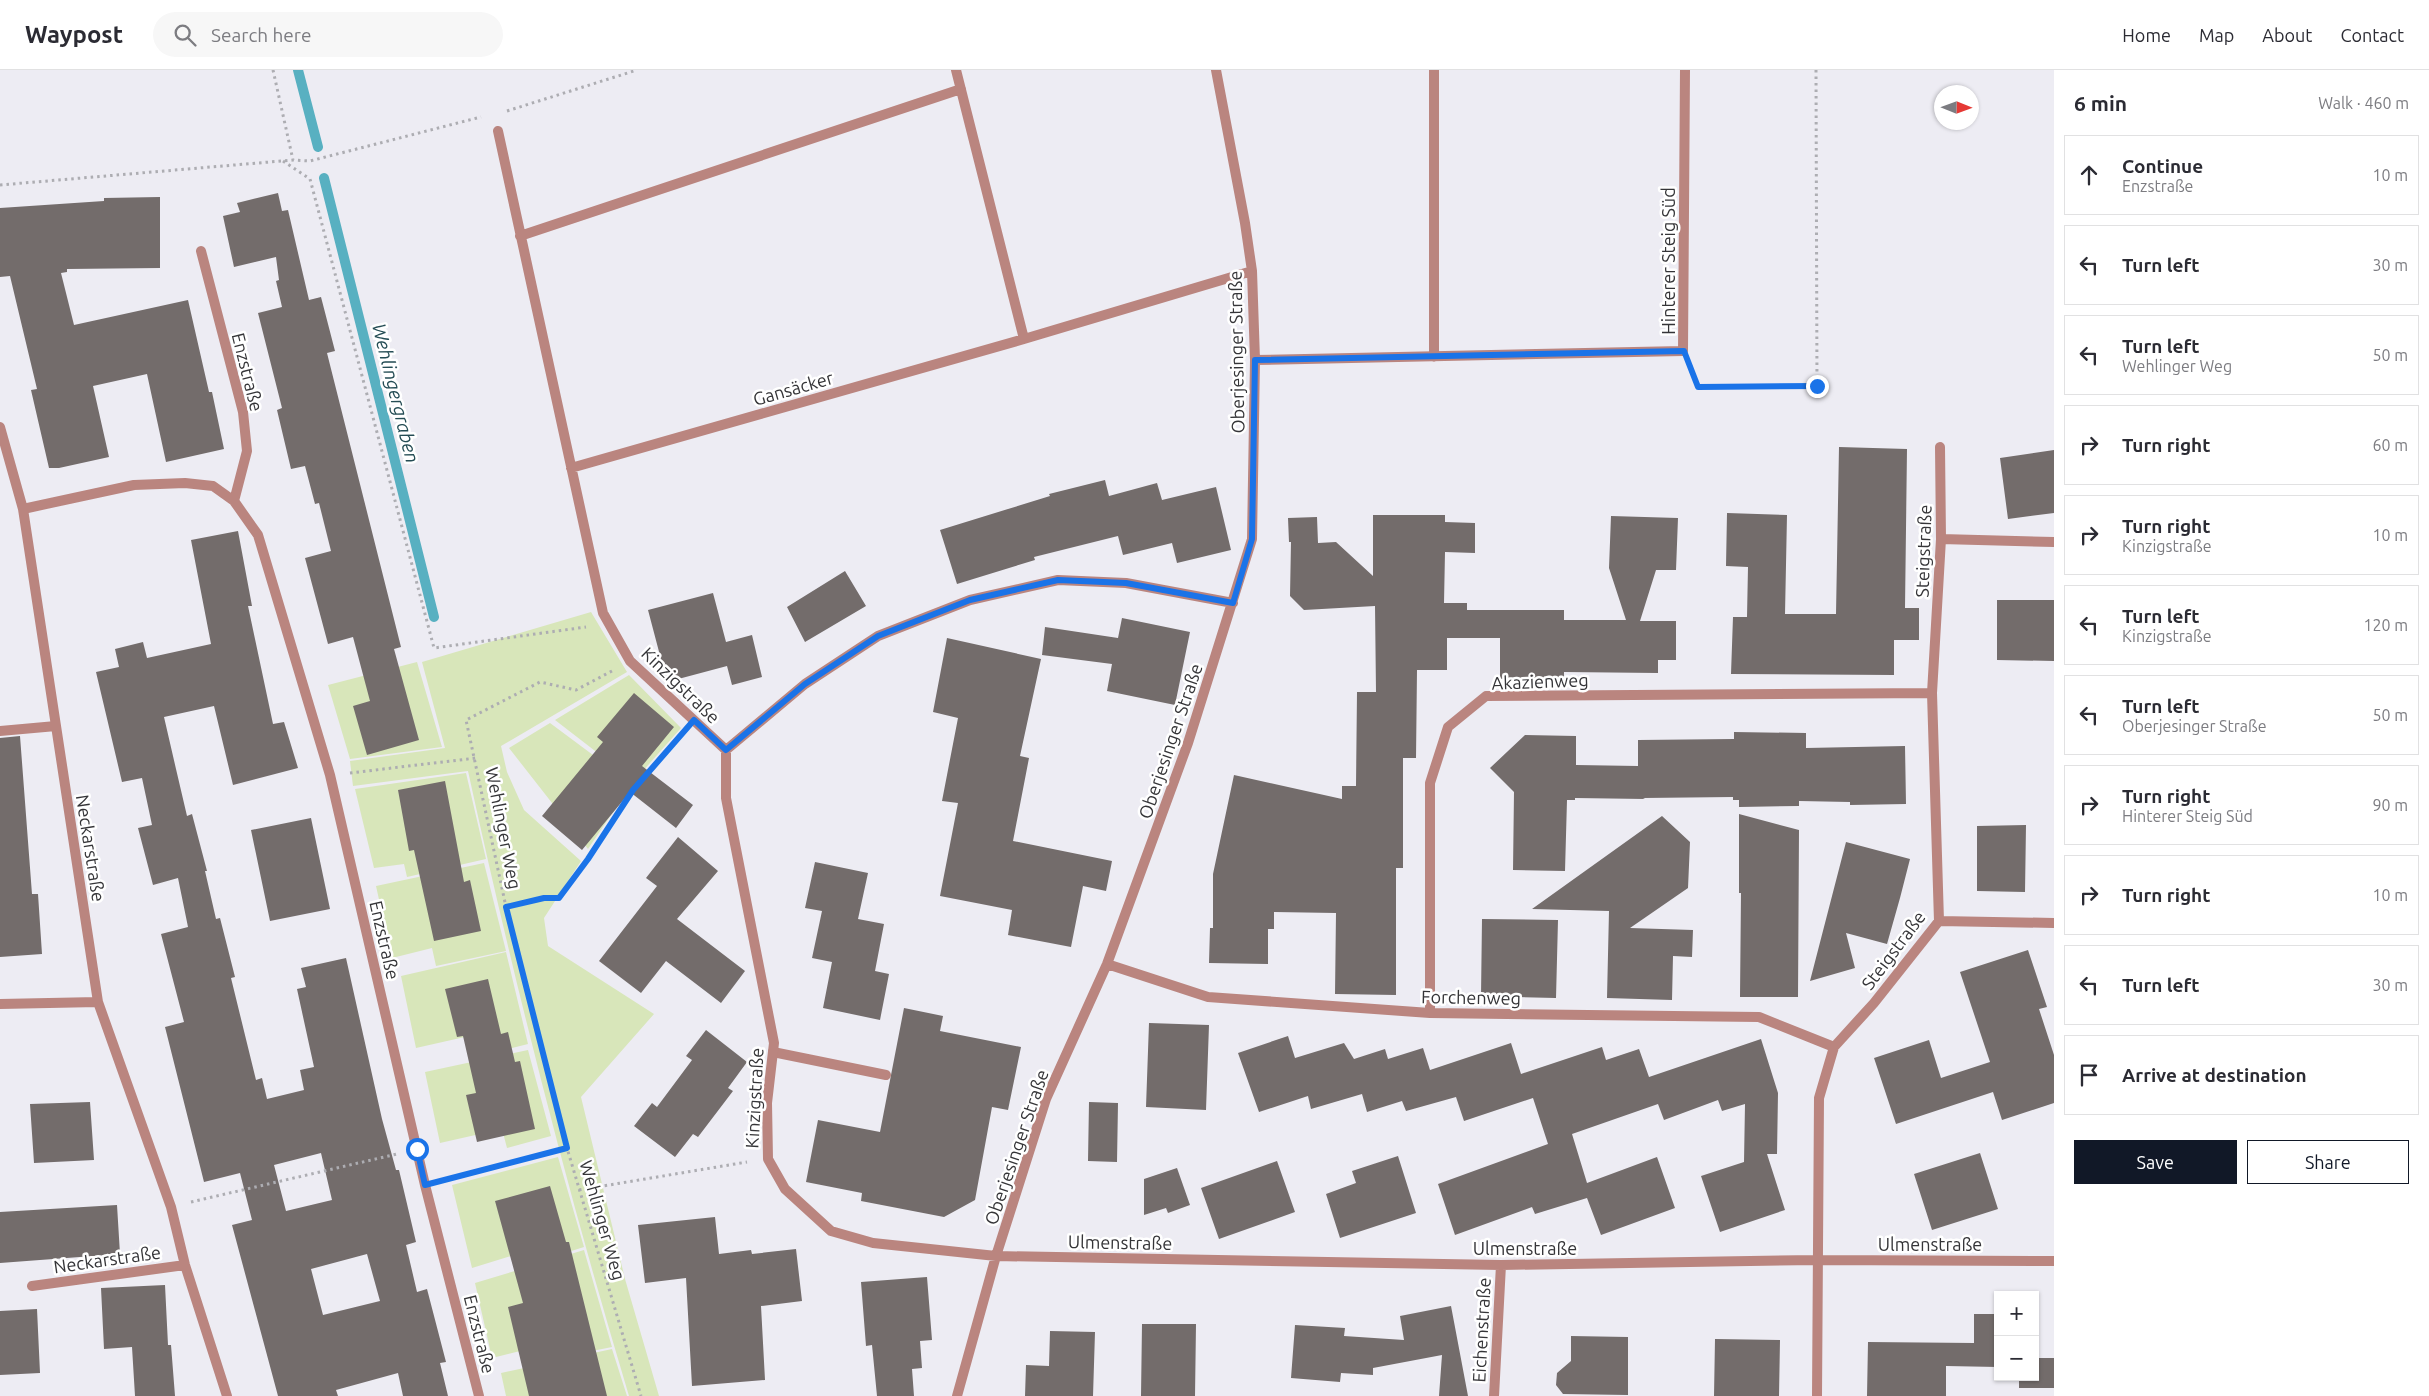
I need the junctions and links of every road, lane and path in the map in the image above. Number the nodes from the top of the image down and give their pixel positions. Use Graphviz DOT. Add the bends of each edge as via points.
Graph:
graph roads {
  1 [pos="273,70"];
  2 [pos="637,70"];
  3 [pos="956,70"];
  4 [pos="1216,70"];
  5 [pos="1434,70"];
  6 [pos="1685,70"];
  7 [pos="1816,70"];
  8 [pos="961,89"];
  9 [pos="501,112"];
  10 [pos="483,117"];
  11 [pos="498,131"];
  12 [pos="293,160"];
  13 [pos="283,161"];
  14 [pos="0,185"];
  15 [pos="520,236"];
  16 [pos="200,251"];
  17 [pos="1252,271"];
  18 [pos="1024,339"];
  19 [pos="1684,351"];
  20 [pos="1434,357"];
  21 [pos="1255,360"];
  22 [pos="0,427"];
  23 [pos="1940,447"];
  24 [pos="571,468"];
  25 [pos="234,501"];
  26 [pos="24,510"];
  27 [pos="1941,540"];
  28 [pos="2054,542"];
  29 [pos="1233,603"];
  30 [pos="610,625"];
  31 [pos="630,661"];
  32 [pos="1932,693"];
  33 [pos="694,720"];
  34 [pos="56,726"];
  35 [pos="0,731"];
  36 [pos="726,750"];
  37 [pos="476,758"];
  38 [pos="330,775"];
  39 [pos="506,907"];
  40 [pos="1939,921"];
  41 [pos="2054,923"];
  42 [pos="1107,964"];
  43 [pos="98,1002"];
  44 [pos="0,1004"];
  45 [pos="1430,1013"];
  46 [pos="1834,1048"];
  47 [pos="773,1052"];
  48 [pos="886,1075"];
  49 [pos="567,1148"];
  50 [pos="417,1149"];
  51 [pos="768,1159"];
  52 [pos="425,1185"];
  53 [pos="579,1190"];
  54 [pos="171,1207"];
  55 [pos="996,1256"];
  56 [pos="1817,1260"];
  57 [pos="2054,1261"];
  58 [pos="186,1265"];
  59 [pos="1501,1265"];
  60 [pos="32,1286"];
  61 [pos="227,1396"];
  62 [pos="478,1396"];
  63 [pos="641,1396"];
  64 [pos="957,1396"];
  65 [pos="1494,1396"];
  66 [pos="1817,1396"];
  1 -- 12 [label="path"];
  2 -- 9 [label="path"];
  3 -- 8 [label="street"];
  4 -- 17 [label="street, Oberjesinger Straße"];
  5 -- 20 [label="street"];
  6 -- 19 [label="street, Hinterer Steig Süd"];
  7 -- 19 [label="path" via="1817,388 1698,387"];
  8 -- 15 [label="street"];
  8 -- 18 [label="street"];
  10 -- 12 [label="path" via="310,161"];
  11 -- 15 [label="street"];
  12 -- 13 [label="path"];
  13 -- 14 [label="path"];
  13 -- 30 [label="path" via="310,179 434,648 564,628"];
  15 -- 24 [label="street"];
  16 -- 25 [label="street, Enzstraße" via="243,412 247,452"];
  17 -- 18 [label="street, Gansäcker"];
  17 -- 21 [label="street, Oberjesinger Straße"];
  18 -- 24 [label="street, Gansäcker"];
  19 -- 20 [label="street, Hinterer Steig Süd"];
  20 -- 21 [label="street, Hinterer Steig Süd"];
  21 -- 29 [label="street, Oberjesinger Straße" via="1252,539"];
  22 -- 26 [label="street, Neckarstraße"];
  23 -- 27 [label="street, Steigstraße"];
  24 -- 30 [label="street, Kinzigstraße" via="603,614"];
  25 -- 26 [label="street, Enzstraße" via="213,486 185,483 134,485"];
  25 -- 38 [label="street, Enzstraße" via="258,535"];
  26 -- 34 [label="street, Neckarstraße"];
  27 -- 28 [label="street"];
  27 -- 32 [label="street, Steigstraße"];
  29 -- 36 [label="street" via="1126,583 1058,580 970,600 878,636 805,684"];
  29 -- 42 [label="street, Oberjesinger Straße" via="1188,743"];
  30 -- 31 [label="street, Kinzigstraße"];
  31 -- 33 [label="street, Kinzigstraße"];
  31 -- 37 [label="path, Wehlinger Weg" via="576,690 540,682 466,720"];
  32 -- 40 [label="street, Steigstraße"];
  32 -- 45 [label="street, Akazienweg" via="1486,696 1448,727 1430,783"];
  33 -- 36 [label="street, Kinzigstraße"];
  33 -- 39 [label="path" via="633,790 559,898 544,898"];
  34 -- 35 [label="street"];
  34 -- 43 [label="street, Neckarstraße"];
  36 -- 47 [label="street, Kinzigstraße" via="726,798 774,1043"];
  37 -- 38 [label="path"];
  37 -- 39 [label="path, Wehlinger Weg"];
  38 -- 50 [label="street, Enzstraße"];
  39 -- 49 [label="path, Wehlinger Weg"];
  40 -- 41 [label="street"];
  40 -- 46 [label="street, Steigstraße"];
  42 -- 45 [label="street, Forchenweg" via="1208,997"];
  42 -- 55 [label="street, Oberjesinger Straße" via="1046,1099"];
  43 -- 44 [label="street"];
  43 -- 54 [label="street, Neckarstraße"];
  45 -- 46 [label="street, Forchenweg" via="1759,1017"];
  46 -- 56 [label="street, Steigstraße" via="1819,1098"];
  47 -- 48 [label="street"];
  47 -- 51 [label="street, Kinzigstraße" via="768,1103"];
  49 -- 52 [label="path"];
  49 -- 53 [label="path, Wehlinger Weg"];
  50 -- 52 [label="street, Enzstraße"];
  50 -- 54 [label="path"];
  51 -- 53 [label="path"];
  51 -- 55 [label="street, Kinzigstraße" via="785,1189 831,1231 873,1243"];
  52 -- 62 [label="street, Enzstraße"];
  53 -- 63 [label="path, Wehlinger Weg"];
  54 -- 58 [label="street, Neckarstraße"];
  55 -- 59 [label="street, Ulmenstraße"];
  55 -- 64 [label="street, Oberjesinger Straße"];
  56 -- 57 [label="street, Ulmenstraße"];
  56 -- 59 [label="street, Ulmenstraße"];
  56 -- 66 [label="street, Steigstraße"];
  58 -- 60 [label="street, Neckarstraße"];
  58 -- 61 [label="street, Neckarstraße"];
  59 -- 65 [label="street, Eichenstraße"];
}
